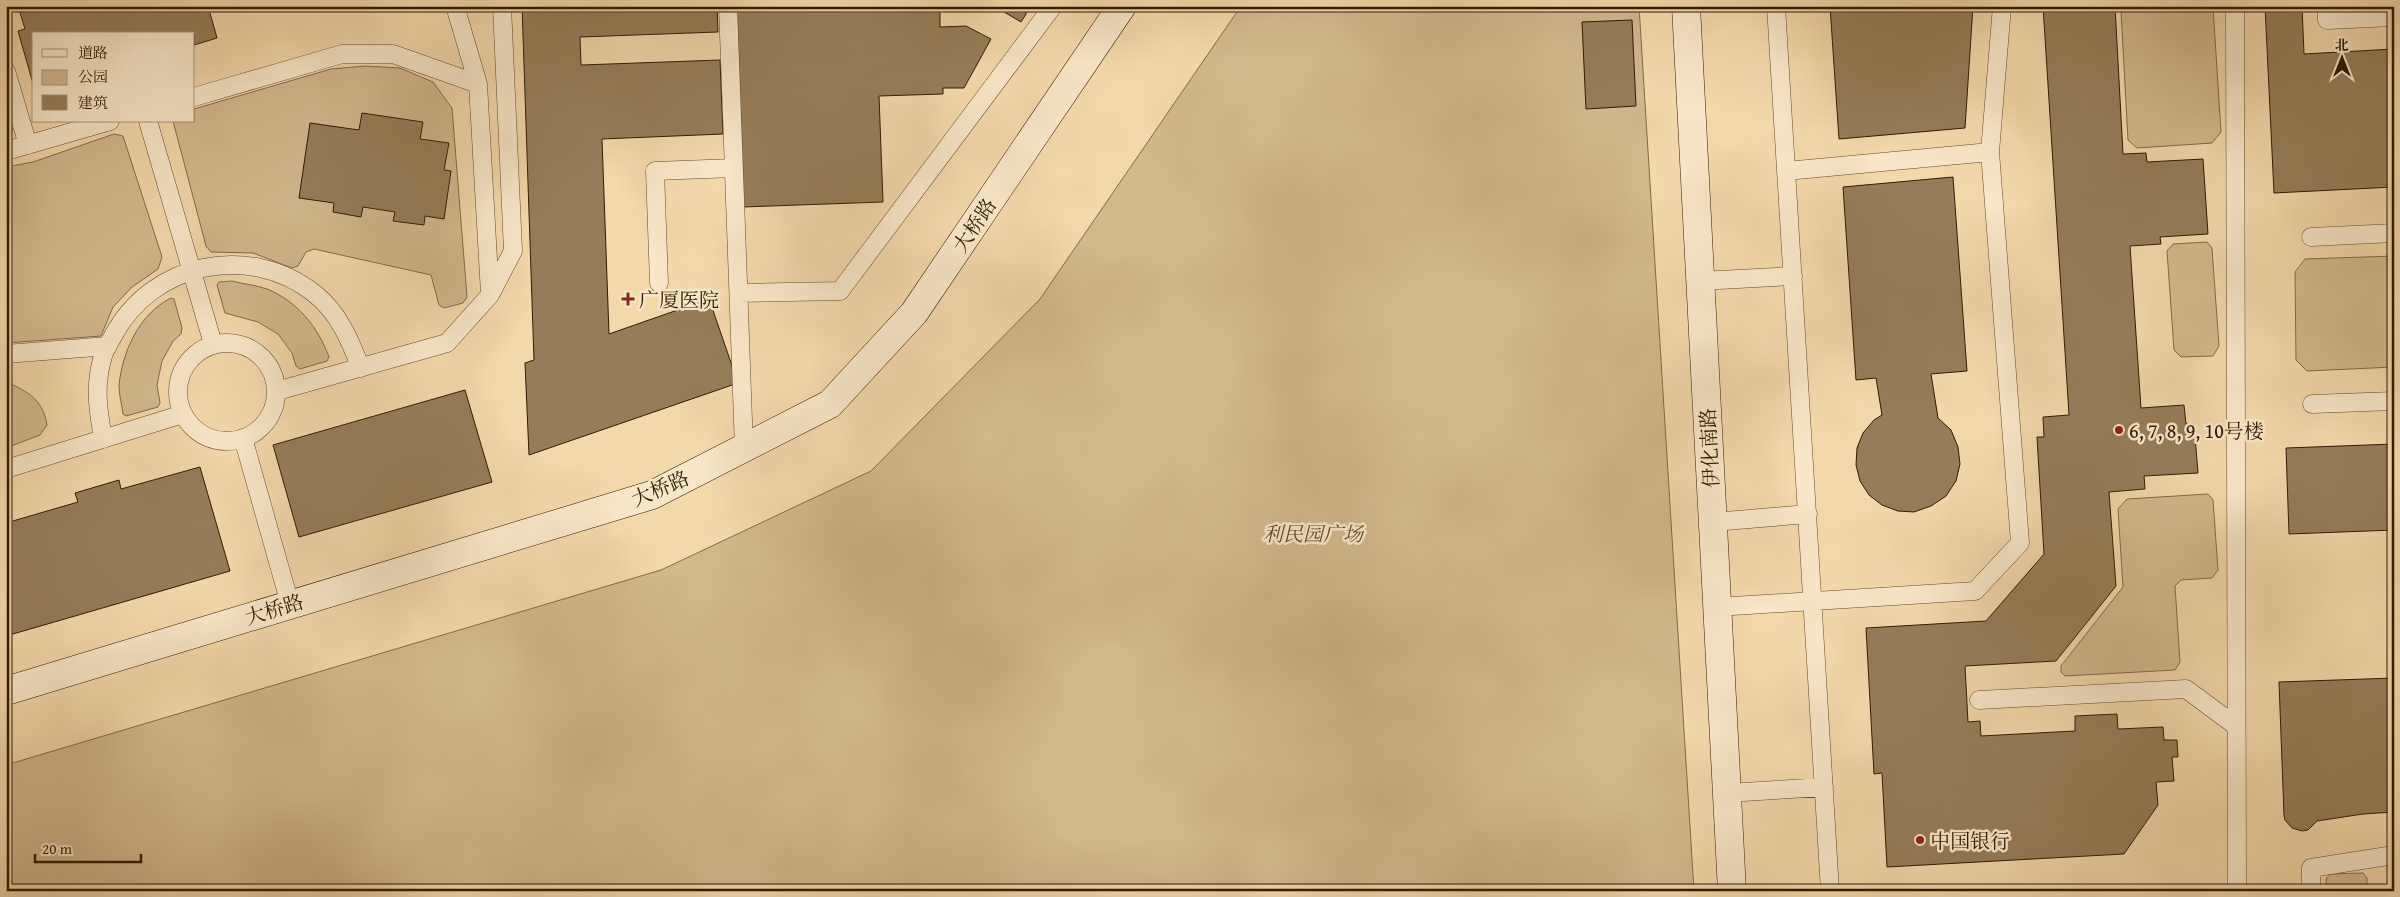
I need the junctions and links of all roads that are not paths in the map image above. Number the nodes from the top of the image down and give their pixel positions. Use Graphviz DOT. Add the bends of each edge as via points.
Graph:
graph roads {
  1 [pos="455,6"];
  2 [pos="502,6"];
  3 [pos="728,6"];
  4 [pos="1053,6"];
  5 [pos="1122,6"];
  6 [pos="1686,6"];
  7 [pos="1776,6"];
  8 [pos="2002,6"];
  9 [pos="2235,6"];
  10 [pos="2326,6"];
  11 [pos="2394,17"];
  12 [pos="6,71"];
  13 [pos="478,84"];
  14 [pos="195,97"];
  15 [pos="107,122"];
  16 [pos="148,122"];
  17 [pos="28,145"];
  18 [pos="6,151"];
  19 [pos="1990,152"];
  20 [pos="734,168"];
  21 [pos="1786,171"];
  22 [pos="2394,232"];
  23 [pos="2311,237"];
  24 [pos="192,269"];
  25 [pos="1793,276"];
  26 [pos="1700,281"];
  27 [pos="659,284"];
  28 [pos="738,293"];
  29 [pos="490,295"];
  30 [pos="213,344"];
  31 [pos="108,346"];
  32 [pos="6,354"];
  33 [pos="361,368"];
  34 [pos="277,391"];
  35 [pos="2394,400"];
  36 [pos="2312,404"];
  37 [pos="183,414"];
  38 [pos="243,438"];
  39 [pos="103,439"];
  40 [pos="744,448"];
  41 [pos="6,470"];
  42 [pos="1808,514"];
  43 [pos="1713,522"];
  44 [pos="1812,601"];
  45 [pos="290,604"];
  46 [pos="1717,607"];
  47 [pos="6,690"];
  48 [pos="1980,700"];
  49 [pos="2236,726"];
  50 [pos="1824,787"];
  51 [pos="1727,793"];
  52 [pos="2394,855"];
  53 [pos="1732,891"];
  54 [pos="1830,891"];
  55 [pos="2237,891"];
  56 [pos="2311,891"];
  1 -- 13 [label="lane"];
  2 -- 29 [label="lane" via="513,251"];
  3 -- 20 [label="lane"];
  4 -- 28 [label="lane" via="840,291"];
  5 -- 40 [label="main road, 大桥路" via="914,313 830,404"];
  6 -- 26 [label="main road, 伊化南路"];
  7 -- 21 [label="lane"];
  8 -- 19 [label="lane"];
  9 -- 49 [label="lane"];
  10 -- 11 [label="lane" via="2326,20"];
  12 -- 17 [label="lane"];
  13 -- 14 [label="lane" via="393,54 342,54"];
  13 -- 29 [label="lane"];
  15 -- 17 [label="lane"];
  16 -- 24 [label="lane"];
  17 -- 18 [label="lane"];
  19 -- 21 [label="lane"];
  19 -- 44 [label="lane" via="2020,543 1975,591"];
  20 -- 27 [label="lane" via="655,171"];
  20 -- 28 [label="lane"];
  21 -- 25 [label="lane"];
  22 -- 23 [label="lane"];
  24 -- 30 [label="lane"];
  24 -- 31 [label="lane" via="153,288 123,318"];
  24 -- 33 [label="lane" via="235,264 278,272 316,295 333,314 344,328"];
  25 -- 26 [label="lane"];
  25 -- 42 [label="lane"];
  26 -- 43 [label="main road, 伊化南路"];
  28 -- 40 [label="lane"];
  29 -- 33 [label="lane" via="447,343"];
  30 -- 34 [label="lane" via="239,344 263,357 271,368"];
  30 -- 37 [label="lane" via="194,355 181,373 178,401"];
  31 -- 32 [label="lane"];
  31 -- 39 [label="lane" via="103,355 96,397"];
  33 -- 34 [label="lane"];
  34 -- 38 [label="lane" via="269,418 258,431"];
  35 -- 36 [label="lane"];
  37 -- 38 [label="lane" via="193,428 208,437 226,441"];
  37 -- 39 [label="lane"];
  38 -- 45 [label="lane"];
  39 -- 41 [label="lane"];
  40 -- 45 [label="main road, 大桥路" via="652,495"];
  42 -- 43 [label="lane"];
  42 -- 44 [label="lane"];
  43 -- 46 [label="main road, 伊化南路"];
  44 -- 46 [label="lane"];
  44 -- 50 [label="lane"];
  45 -- 47 [label="main road, 大桥路"];
  46 -- 51 [label="main road, 伊化南路"];
  48 -- 49 [label="lane" via="2186,689"];
  49 -- 55 [label="lane"];
  50 -- 51 [label="lane"];
  50 -- 54 [label="lane"];
  51 -- 53 [label="main road, 伊化南路"];
  52 -- 56 [label="lane" via="2311,868"];
}
